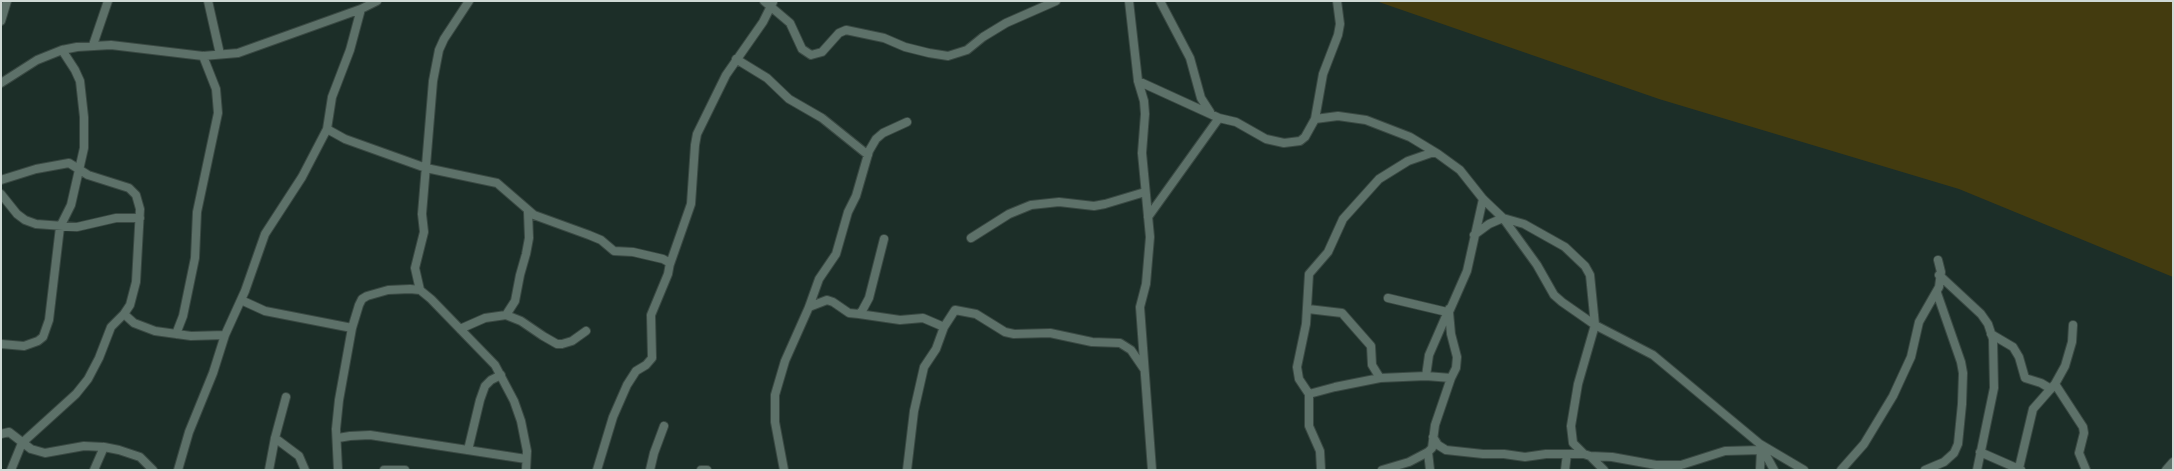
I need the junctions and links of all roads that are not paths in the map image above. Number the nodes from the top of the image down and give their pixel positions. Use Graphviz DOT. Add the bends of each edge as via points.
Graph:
graph roads {
  1 [pos="7,1"];
  2 [pos="108,1"];
  3 [pos="208,1"];
  4 [pos="377,1"];
  5 [pos="469,1"];
  6 [pos="764,1"];
  7 [pos="1056,1"];
  8 [pos="1129,1"];
  9 [pos="1160,1"];
  10 [pos="1337,1"];
  11 [pos="772,3"];
  12 [pos="361,9"];
  13 [pos="1,21"];
  14 [pos="93,46"];
  15 [pos="62,50"];
  16 [pos="220,54"];
  17 [pos="203,56"];
  18 [pos="736,59"];
  19 [pos="1138,81"];
  20 [pos="1,83"];
  21 [pos="1216,116"];
  22 [pos="1315,119"];
  23 [pos="906,122"];
  24 [pos="327,129"];
  25 [pos="1434,152"];
  26 [pos="868,155"];
  27 [pos="75,166"];
  28 [pos="426,168"];
  29 [pos="1,180"];
  30 [pos="1145,192"];
  31 [pos="1,194"];
  32 [pos="1483,199"];
  33 [pos="528,212"];
  34 [pos="1148,217"];
  35 [pos="140,218"];
  36 [pos="1503,218"];
  37 [pos="60,227"];
  38 [pos="1474,236"];
  39 [pos="971,238"];
  40 [pos="884,239"];
  41 [pos="1938,260"];
  42 [pos="670,264"];
  43 [pos="1939,275"];
  44 [pos="416,281"];
  45 [pos="409,290"];
  46 [pos="420,290"];
  47 [pos="1937,293"];
  48 [pos="1388,298"];
  49 [pos="241,300"];
  50 [pos="1451,304"];
  51 [pos="809,307"];
  52 [pos="1308,309"];
  53 [pos="1447,312"];
  54 [pos="124,314"];
  55 [pos="859,314"];
  56 [pos="506,315"];
  57 [pos="1595,325"];
  58 [pos="2073,325"];
  59 [pos="944,327"];
  60 [pos="352,328"];
  61 [pos="460,329"];
  62 [pos="586,331"];
  63 [pos="176,334"];
  64 [pos="1991,334"];
  65 [pos="225,335"];
  66 [pos="1,344"];
  67 [pos="1145,372"];
  68 [pos="501,375"];
  69 [pos="1426,376"];
  70 [pos="1380,378"];
  71 [pos="1451,378"];
  72 [pos="2053,387"];
  73 [pos="1309,394"];
  74 [pos="286,397"];
  75 [pos="664,426"];
  76 [pos="1,434"];
  77 [pos="1433,437"];
  78 [pos="274,438"];
  79 [pos="338,438"];
  80 [pos="22,443"];
  81 [pos="104,447"];
  82 [pos="1762,448"];
  83 [pos="468,450"];
  84 [pos="1428,452"];
  85 [pos="1980,452"];
  86 [pos="1567,454"];
  87 [pos="1587,455"];
  88 [pos="526,459"];
  89 [pos="2173,462"];
  90 [pos="2020,469"];
  91 [pos="11,470"];
  92 [pos="94,470"];
  93 [pos="153,470"];
  94 [pos="178,470"];
  95 [pos="269,470"];
  96 [pos="305,470"];
  97 [pos="338,470"];
  98 [pos="384,470"];
  99 [pos="405,470"];
  100 [pos="526,470"];
  101 [pos="597,470"];
  102 [pos="650,470"];
  103 [pos="701,470"];
  104 [pos="707,470"];
  105 [pos="784,470"];
  106 [pos="907,470"];
  107 [pos="1152,470"];
  108 [pos="1321,470"];
  109 [pos="1382,470"];
  110 [pos="1430,470"];
  111 [pos="1565,470"];
  112 [pos="1604,470"];
  113 [pos="1760,470"];
  114 [pos="1774,470"];
  115 [pos="1804,470"];
  116 [pos="1841,470"];
  117 [pos="1925,470"];
  118 [pos="1977,470"];
  119 [pos="2086,470"];
  120 [pos="2166,470"];
  1 -- 13 [label="street"];
  2 -- 14 [label="street"];
  3 -- 16 [label="street"];
  4 -- 12 [label="street"];
  5 -- 28 [label="street" via="439,50 433,81"];
  6 -- 11 [label="street"];
  7 -- 11 [label="street" via="1006,23 967,50 948,56 846,30 839,33 822,52 811,55 802,48 790,23"];
  8 -- 19 [label="street"];
  9 -- 21 [label="street" via="1190,58 1204,104"];
  10 -- 22 [label="street" via="1340,24 1323,74"];
  11 -- 18 [label="street" via="758,30"];
  12 -- 16 [label="street" via="238,53"];
  12 -- 24 [label="street" via="350,50 332,98"];
  14 -- 15 [label="street"];
  14 -- 17 [label="street" via="111,45"];
  15 -- 20 [label="street" via="38,60"];
  15 -- 27 [label="street" via="75,70 82,94 82,156"];
  16 -- 17 [label="street"];
  17 -- 63 [label="street" via="216,89 218,113 197,212 195,258 183,316"];
  18 -- 26 [label="street" via="766,78 789,98 822,118"];
  18 -- 42 [label="street" via="705,115 695,140 690,204"];
  19 -- 21 [label="street"];
  19 -- 30 [label="street" via="1144,101 1142,153"];
  21 -- 22 [label="street" via="1236,122 1266,138 1288,143 1300,141 1305,137"];
  21 -- 34 [label="street"];
  22 -- 25 [label="street" via="1338,116 1366,120 1410,137"];
  23 -- 26 [label="street" via="876,139"];
  24 -- 28 [label="street" via="345,139"];
  24 -- 49 [label="street" via="302,177 265,234"];
  25 -- 32 [label="street" via="1460,170"];
  25 -- 52 [label="street" via="1408,161 1383,176 1351,209 1337,230 1328,252 1309,274"];
  26 -- 51 [label="street" via="859,190 848,212 836,254 819,279"];
  27 -- 29 [label="street" via="64,163 36,168"];
  27 -- 35 [label="street" via="88,175 123,185 134,192 139,202"];
  27 -- 37 [label="street" via="71,205"];
  28 -- 33 [label="street" via="497,183"];
  28 -- 44 [label="street" via="422,214 424,232 415,262"];
  30 -- 34 [label="street"];
  30 -- 39 [label="street" via="1094,206 1058,202 1031,205 1009,214"];
  31 -- 37 [label="street" via="25,220"];
  32 -- 36 [label="street"];
  32 -- 38 [label="street"];
  33 -- 42 [label="street" via="589,235 614,250 663,259"];
  33 -- 56 [label="street" via="528,247 515,301"];
  34 -- 67 [label="street" via="1149,263 1145,296 1140,307"];
  35 -- 37 [label="street" via="116,218"];
  35 -- 54 [label="street" via="136,282 130,305"];
  36 -- 38 [label="street" via="1489,224"];
  36 -- 57 [label="street" via="1537,265 1554,294"];
  36 -- 57 [label="street" via="1524,224 1565,247 1584,266 1590,275"];
  37 -- 66 [label="street" via="49,320 43,337 24,346"];
  38 -- 50 [label="street" via="1467,271"];
  40 -- 55 [label="street" via="869,298"];
  41 -- 43 [label="street" via="1941,272"];
  42 -- 101 [label="street" via="651,315 652,358 636,371 627,386 613,417"];
  43 -- 47 [label="street" via="1941,280"];
  43 -- 64 [label="street" via="1981,314"];
  44 -- 45 [label="street"];
  44 -- 46 [label="street"];
  45 -- 46 [label="street"];
  45 -- 60 [label="street" via="388,290 362,299"];
  46 -- 61 [label="street"];
  47 -- 116 [label="street" via="1919,322 1911,357 1889,406 1864,444"];
  47 -- 117 [label="street" via="1961,362 1962,404 1958,444 1954,453 1944,462"];
  48 -- 53 [label="street"];
  49 -- 60 [label="street" via="265,311"];
  49 -- 65 [label="street"];
  50 -- 53 [label="street"];
  50 -- 71 [label="street" via="1451,334 1457,357 1456,368"];
  51 -- 55 [label="street" via="827,300 849,313"];
  51 -- 105 [label="street" via="784,361 775,395 775,422"];
  52 -- 70 [label="street" via="1342,313 1371,346 1372,365"];
  52 -- 73 [label="street" via="1297,367 1299,379"];
  53 -- 69 [label="street" via="1429,355"];
  54 -- 63 [label="street" via="134,323 156,331"];
  54 -- 80 [label="street" via="111,327 94,369 76,394"];
  55 -- 59 [label="street" via="900,320 923,318"];
  56 -- 61 [label="street" via="485,318"];
  56 -- 62 [label="street" via="521,321 557,344 572,341"];
  57 -- 82 [label="street" via="1652,355"];
  57 -- 87 [label="street" via="1572,413 1573,443"];
  58 -- 72 [label="street" via="2069,354"];
  59 -- 67 [label="street" via="956,310 976,314 1005,332 1014,334 1050,333 1092,342 1120,344 1131,350"];
  59 -- 106 [label="street" via="936,350 924,367 914,411"];
  60 -- 79 [label="street" via="339,400 336,429"];
  61 -- 68 [label="street" via="490,358"];
  63 -- 65 [label="street"];
  64 -- 72 [label="street" via="2013,347 2025,378"];
  64 -- 85 [label="street" via="1994,388"];
  65 -- 94 [label="street" via="213,373 186,439"];
  67 -- 107 [label="street"];
  68 -- 83 [label="street" via="485,386"];
  68 -- 88 [label="street" via="521,421 527,451"];
  69 -- 70 [label="street"];
  69 -- 71 [label="street"];
  70 -- 73 [label="street" via="1334,386"];
  71 -- 77 [label="street"];
  72 -- 90 [label="street" via="2033,409"];
  72 -- 119 [label="street" via="2083,427 2079,452"];
  73 -- 108 [label="street" via="1309,426 1320,451"];
  74 -- 78 [label="street"];
  75 -- 102 [label="street"];
  76 -- 80 [label="street" via="9,432"];
  77 -- 84 [label="street" via="1432,448"];
  77 -- 86 [label="street" via="1446,450 1525,457"];
  78 -- 95 [label="street"];
  78 -- 96 [label="street" via="300,456"];
  79 -- 83 [label="street" via="370,435"];
  79 -- 97 [label="street"];
  80 -- 81 [label="street" via="45,454 84,446"];
  80 -- 91 [label="street"];
  81 -- 92 [label="street"];
  81 -- 93 [label="street" via="140,457"];
  82 -- 87 [label="street" via="1725,451 1682,466"];
  82 -- 113 [label="street"];
  82 -- 114 [label="street"];
  82 -- 115 [label="street"];
  83 -- 88 [label="street"];
  84 -- 109 [label="street" via="1409,462"];
  84 -- 110 [label="street"];
  85 -- 90 [label="street"];
  85 -- 118 [label="street"];
  86 -- 87 [label="street"];
  86 -- 111 [label="street"];
  87 -- 112 [label="street"];
  88 -- 100 [label="street"];
  89 -- 120 [label="street"];
  98 -- 99 [label="street"];
  103 -- 104 [label="street"];
}
